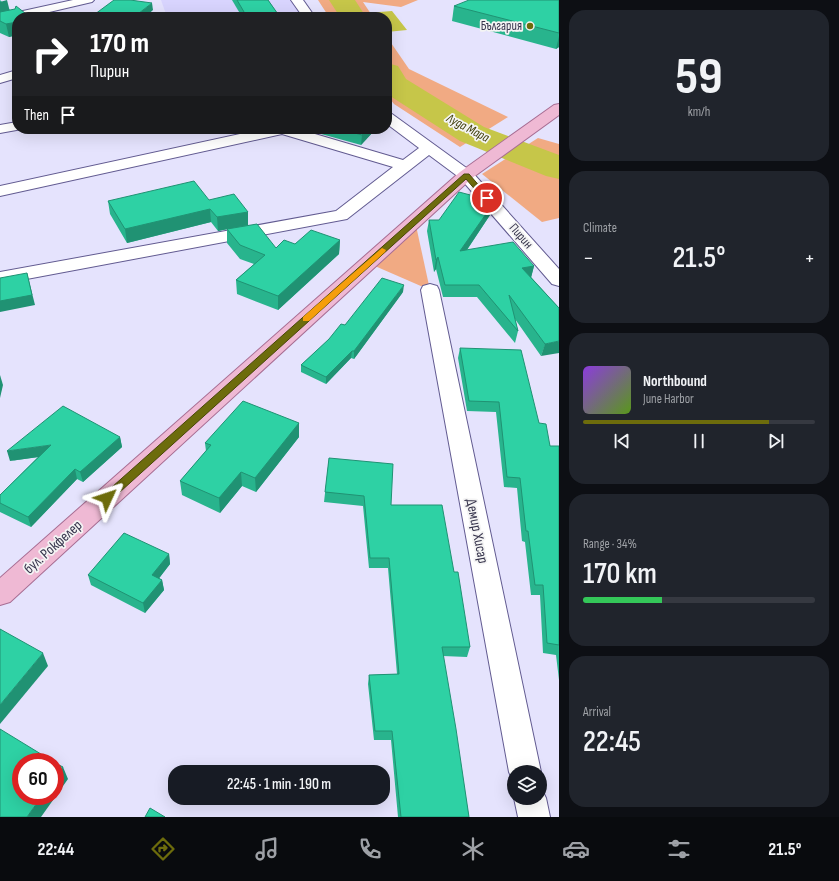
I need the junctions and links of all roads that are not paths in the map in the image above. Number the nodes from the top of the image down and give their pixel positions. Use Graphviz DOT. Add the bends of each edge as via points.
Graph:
graph roads {
  1 [pos="28,0"];
  2 [pos="88,0"];
  3 [pos="297,0"];
  4 [pos="44,10"];
  5 [pos="35,12"];
  6 [pos="47,12"];
  7 [pos="305,12"];
  8 [pos="12,17"];
  9 [pos="0,20"];
  10 [pos="12,75"];
  11 [pos="0,79"];
  12 [pos="559,108"];
  13 [pos="392,121"];
  14 [pos="12,127"];
  15 [pos="0,129"];
  16 [pos="259,134"];
  17 [pos="299,134"];
  18 [pos="429,148"];
  19 [pos="405,166"];
  20 [pos="466,175"];
  21 [pos="0,191"];
  22 [pos="0,278"];
  23 [pos="559,280"];
  24 [pos="430,290"];
  25 [pos="0,594"];
  26 [pos="524,765"];
  27 [pos="531,805"];
  28 [pos="534,817"];
  1 -- 4 [label="street"];
  2 -- 4 [label="street"];
  3 -- 7 [label="street"];
  4 -- 5 [label="street"];
  4 -- 6 [label="street"];
  8 -- 9 [label="street"];
  10 -- 11 [label="street"];
  12 -- 20 [label="main road, бул. Рокфелер"];
  13 -- 18 [label="street, Пирин"];
  14 -- 15 [label="street"];
  16 -- 21 [label="street"];
  17 -- 19 [label="street"];
  18 -- 19 [label="street"];
  18 -- 20 [label="street, Пирин"];
  19 -- 22 [label="street" via="341,215"];
  20 -- 23 [label="street, Пирин"];
  20 -- 25 [label="main road, бул. Рокфелер"];
  24 -- 26 [label="street, Демир Хисар"];
  27 -- 28 [label="street"];
}
